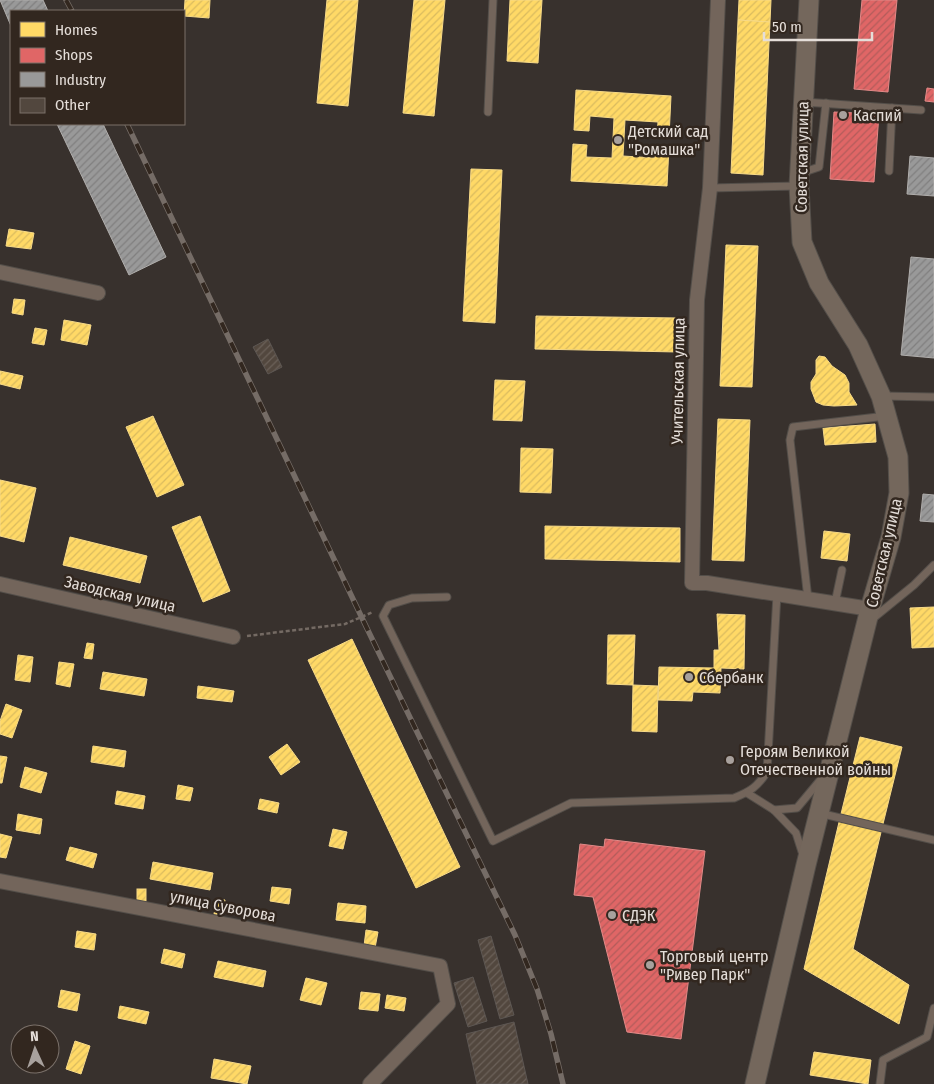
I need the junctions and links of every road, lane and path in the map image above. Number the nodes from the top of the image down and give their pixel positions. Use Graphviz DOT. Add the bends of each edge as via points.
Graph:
graph roads {
  1 [pos="492,0"];
  2 [pos="718,0"];
  3 [pos="809,0"];
  4 [pos="803,102"];
  5 [pos="826,103"];
  6 [pos="892,108"];
  7 [pos="921,110"];
  8 [pos="488,112"];
  9 [pos="889,171"];
  10 [pos="800,180"];
  11 [pos="710,188"];
  12 [pos="0,272"];
  13 [pos="98,294"];
  14 [pos="881,396"];
  15 [pos="934,397"];
  16 [pos="886,416"];
  17 [pos="934,565"];
  18 [pos="842,570"];
  19 [pos="0,584"];
  20 [pos="777,594"];
  21 [pos="447,597"];
  22 [pos="808,599"];
  23 [pos="835,603"];
  24 [pos="869,616"];
  25 [pos="362,618"];
  26 [pos="233,638"];
  27 [pos="831,768"];
  28 [pos="746,793"];
  29 [pos="774,810"];
  30 [pos="819,813"];
  31 [pos="934,840"];
  32 [pos="806,865"];
  33 [pos="0,881"];
  34 [pos="934,1008"];
  35 [pos="370,1084"];
  36 [pos="755,1084"];
  37 [pos="880,1084"];
  1 -- 8 [label="lane"];
  2 -- 11 [label="street, Учительская улица"];
  3 -- 4 [label="main road, Советская улица"];
  4 -- 5 [label="lane"];
  4 -- 10 [label="main road, Советская улица"];
  5 -- 6 [label="lane"];
  5 -- 10 [label="lane" via="818,167"];
  6 -- 7 [label="lane"];
  6 -- 9 [label="lane"];
  10 -- 11 [label="lane"];
  10 -- 14 [label="main road, Советская улица" via="802,242 819,283 858,345"];
  11 -- 20 [label="street, Учительская улица" via="697,300 692,583 707,582"];
  12 -- 13 [label="street"];
  14 -- 15 [label="lane"];
  14 -- 16 [label="main road, Советская улица"];
  16 -- 22 [label="lane" via="793,427 790,440"];
  16 -- 24 [label="main road, Советская улица" via="898,457 899,493 891,537"];
  17 -- 24 [label="lane" via="914,585"];
  18 -- 23 [label="lane"];
  19 -- 26 [label="street, Заводская улица"];
  20 -- 22 [label="street, Учительская улица"];
  20 -- 28 [label="lane" via="767,772 756,787"];
  21 -- 28 [label="lane" via="412,598 389,605 383,616 493,841 571,803 734,798"];
  22 -- 23 [label="street, Учительская улица"];
  23 -- 24 [label="street, Учительская улица"];
  24 -- 27 [label="main road, Советская улица"];
  25 -- 26 [label="path" via="345,624"];
  27 -- 29 [label="lane" via="796,808"];
  27 -- 30 [label="main road, Советская улица"];
  28 -- 29 [label="lane"];
  29 -- 32 [label="lane" via="796,833"];
  30 -- 31 [label="lane"];
  30 -- 32 [label="main road, Советская улица"];
  32 -- 36 [label="main road, Советская улица"];
  33 -- 35 [label="street, улица Суворова" via="440,966 448,1004"];
  34 -- 37 [label="lane" via="927,1037 883,1060"];
}
